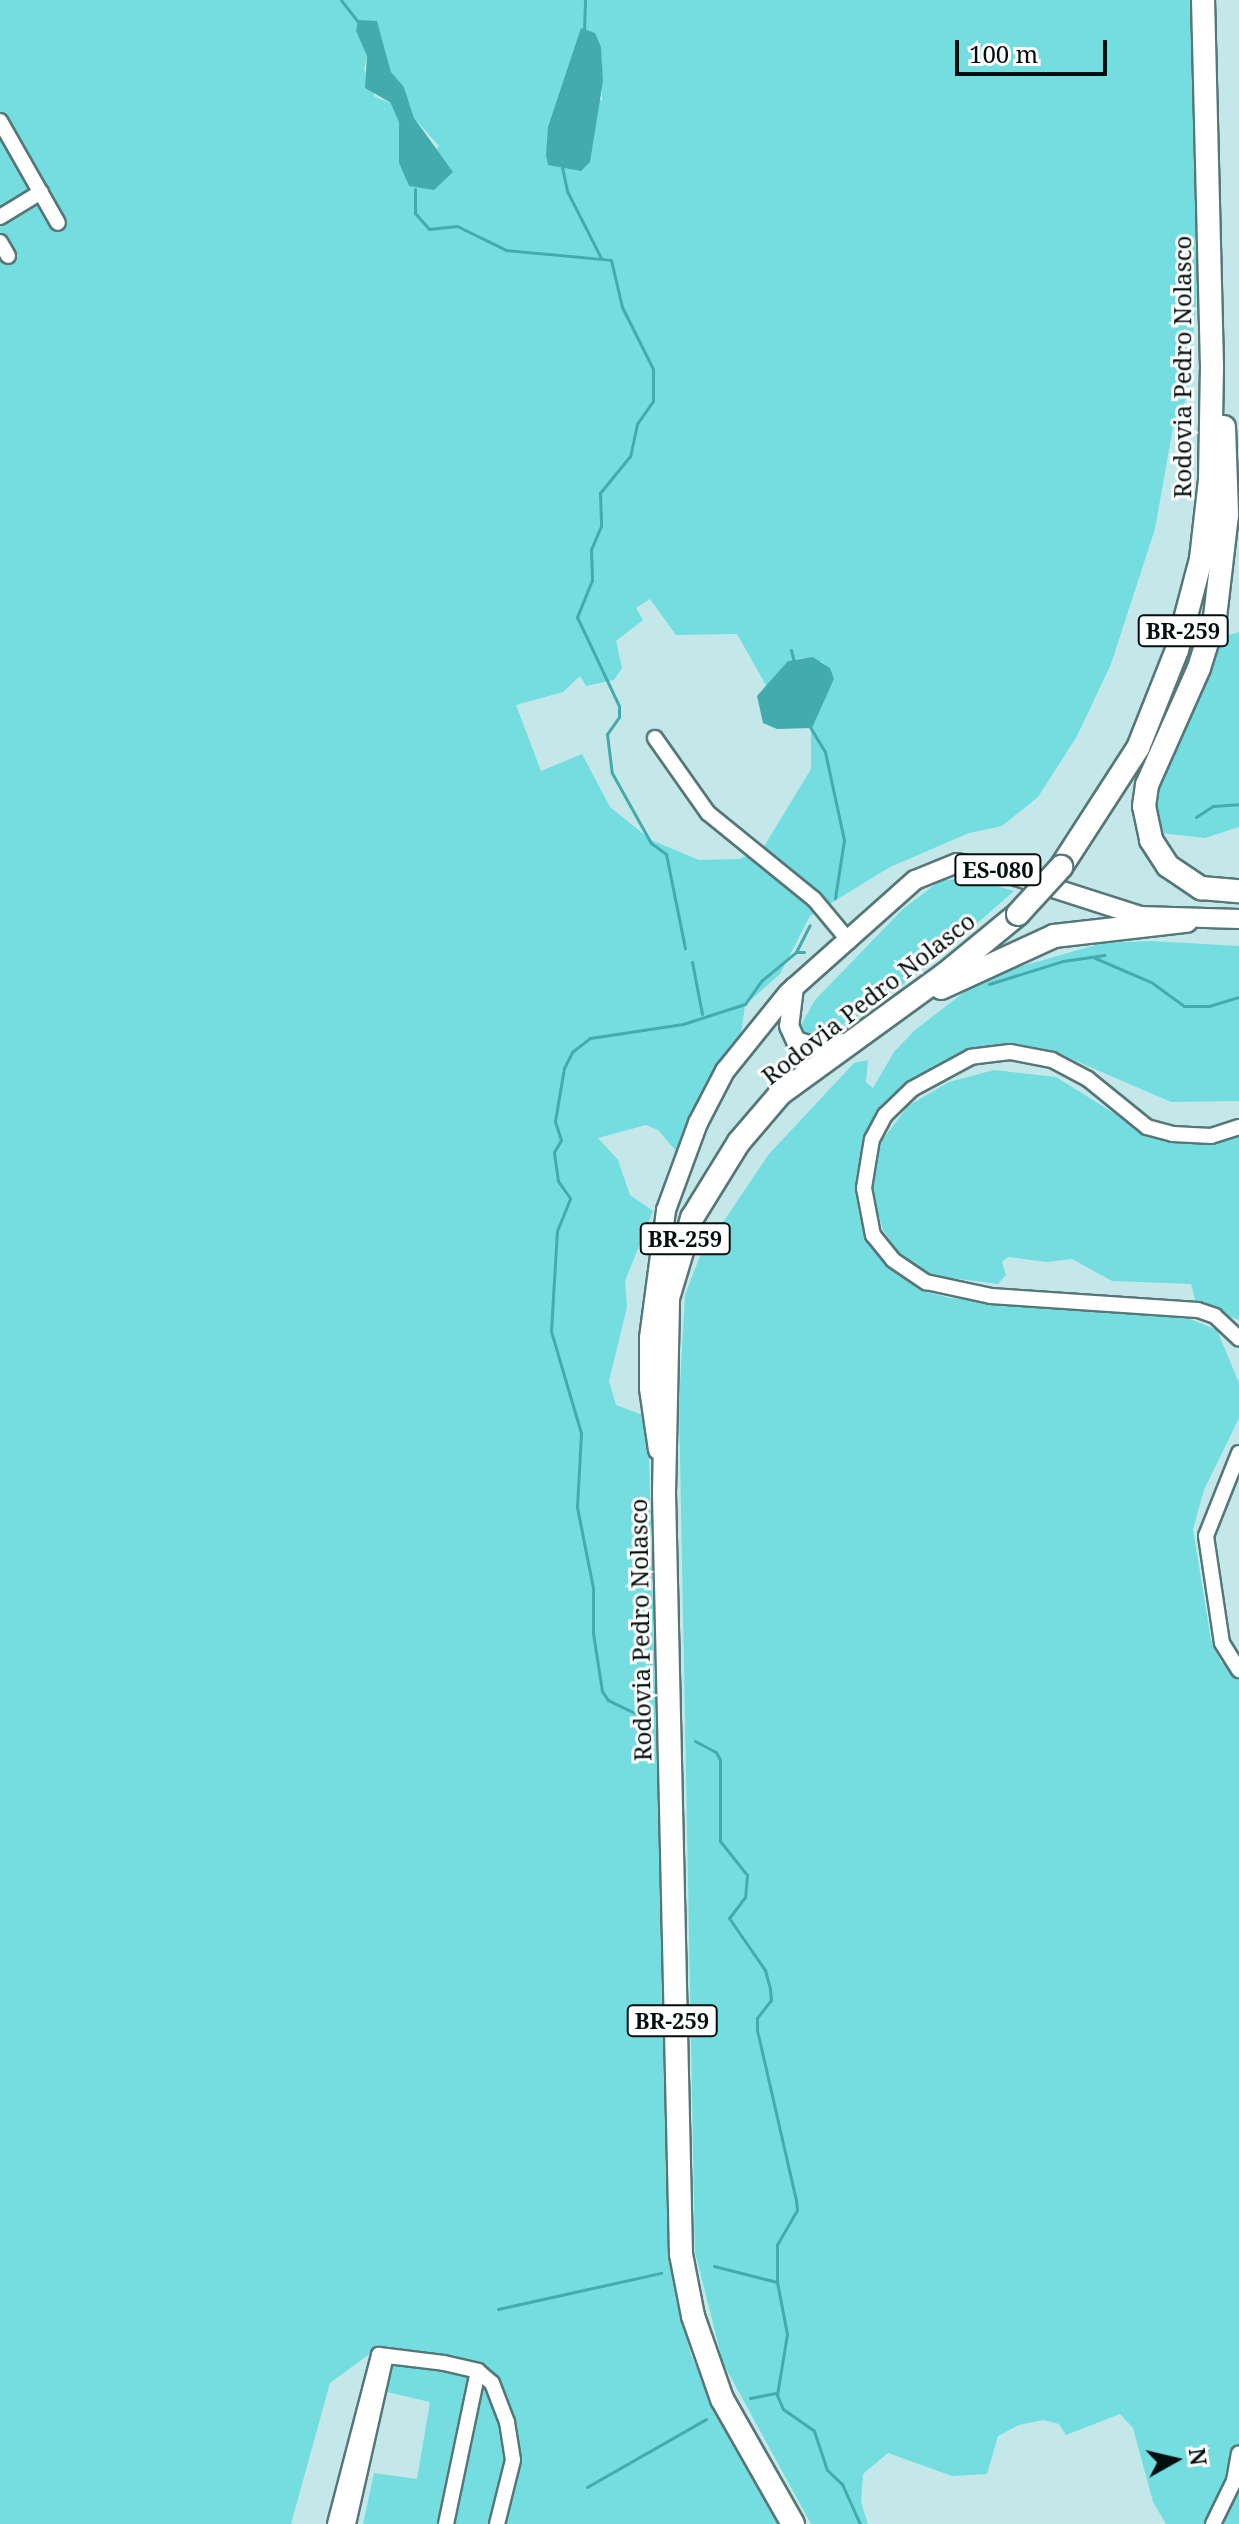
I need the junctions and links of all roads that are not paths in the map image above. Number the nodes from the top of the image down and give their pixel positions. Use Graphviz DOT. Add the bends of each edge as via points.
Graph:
graph roads {
  1 [pos="1203,0"];
  2 [pos="0,121"];
  3 [pos="41,192"];
  4 [pos="0,217"];
  5 [pos="58,223"];
  6 [pos="0,242"];
  7 [pos="8,256"];
  8 [pos="1212,367"];
  9 [pos="655,738"];
  10 [pos="682,792"];
  11 [pos="698,801"];
  12 [pos="1239,891"];
  13 [pos="1239,919"];
  14 [pos="1186,921"];
  15 [pos="849,941"];
  16 [pos="794,987"];
  17 [pos="900,1007"];
  18 [pos="844,1043"];
  19 [pos="1239,1127"];
  20 [pos="1239,1338"];
  21 [pos="1239,1453"];
  22 [pos="664,1493"];
  23 [pos="1239,1670"];
  24 [pos="386,2356"];
  25 [pos="478,2371"];
  26 [pos="1239,2453"];
  27 [pos="335,2524"];
  28 [pos="348,2524"];
  29 [pos="446,2524"];
  30 [pos="497,2524"];
  31 [pos="793,2524"];
  32 [pos="1213,2524"];
  1 -- 8 [label="highway, Rodovia Pedro Nolasco / BR-259"];
  2 -- 3 [label="street"];
  3 -- 4 [label="street"];
  3 -- 5 [label="street"];
  6 -- 7 [label="street"];
  8 -- 12 [label="highway" via="1227,465 1224,561 1199,668 1147,785 1144,806 1151,840 1168,866 1201,888"];
  8 -- 17 [label="highway, Rodovia Pedro Nolasco / BR-259, bridge" via="1210,480 1201,559 1177,650 1138,748 1061,867 1018,914"];
  9 -- 11 [label="street"];
  10 -- 11 [label="street"];
  11 -- 15 [label="street" via="814,899"];
  13 -- 14 [label="main road, ES-080"];
  14 -- 15 [label="main road, ES-080" via="1140,916 997,870 957,863 915,880"];
  14 -- 17 [label="highway, ES-080" via="1054,936"];
  15 -- 16 [label="main road, ES-080"];
  16 -- 18 [label="main road" via="789,1026 796,1041 816,1047"];
  16 -- 22 [label="main road" via="725,1071 698,1123 666,1210 649,1338 649,1388"];
  17 -- 18 [label="highway, Rodovia Pedro Nolasco / BR-259"];
  18 -- 22 [label="highway, Rodovia Pedro Nolasco / BR-259" via="770,1106 739,1142 692,1218 664,1326"];
  19 -- 20 [label="street" via="1211,1136 1173,1134 1147,1127 1088,1079 1052,1060 1010,1052 971,1057 912,1089 885,1115 872,1139 864,1188 873,1235 893,1260 934,1285 991,1296 1188,1308 1215,1316"];
  21 -- 23 [label="street" via="1206,1536 1222,1643"];
  22 -- 31 [label="highway, Rodovia Pedro Nolasco / BR-259" via="681,2254 693,2316 722,2399"];
  24 -- 25 [label="street"];
  24 -- 27 [label="street" via="373,2360"];
  24 -- 28 [label="street"];
  25 -- 29 [label="street"];
  25 -- 30 [label="street" via="500,2398 513,2460"];
  26 -- 32 [label="street" via="1234,2481"];
}
